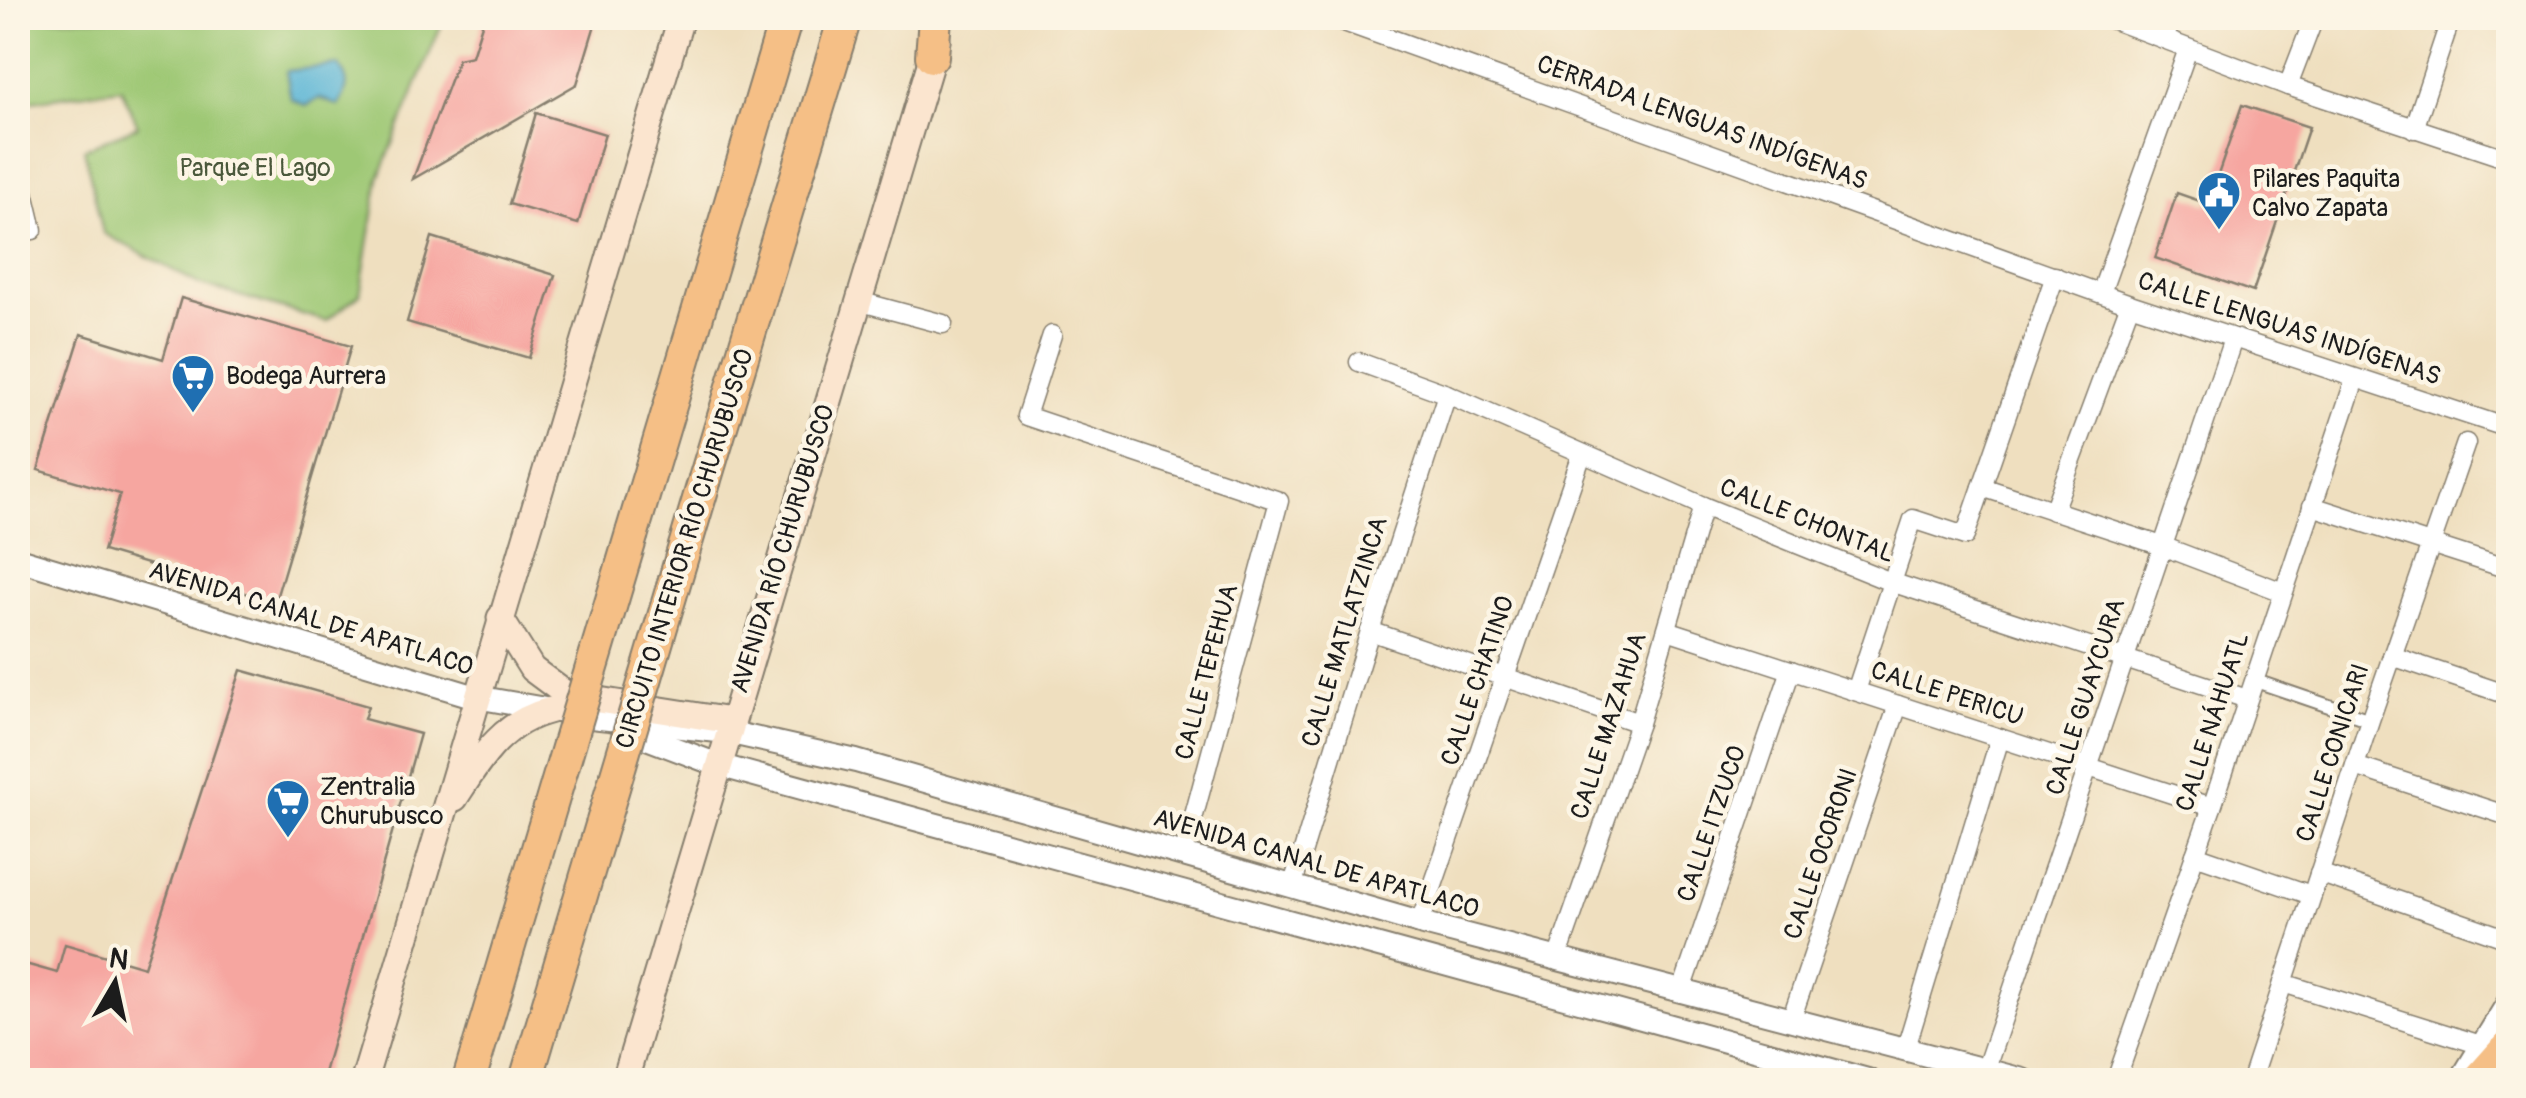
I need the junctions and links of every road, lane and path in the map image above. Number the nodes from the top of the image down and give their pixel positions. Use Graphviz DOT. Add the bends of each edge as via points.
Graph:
graph roads {
  1 [pos="681,18"];
  2 [pos="786,18"];
  3 [pos="845,18"];
  4 [pos="935,18"];
  5 [pos="944,18"];
  6 [pos="1333,18"];
  7 [pos="2108,18"];
  8 [pos="2172,18"];
  9 [pos="2314,18"];
  10 [pos="2451,18"];
  11 [pos="2164,40"];
  12 [pos="2188,48"];
  13 [pos="932,56"];
  14 [pos="2288,86"];
  15 [pos="2414,129"];
  16 [pos="2508,159"];
  17 [pos="18,180"];
  18 [pos="18,233"];
  19 [pos="2055,276"];
  20 [pos="2101,293"];
  21 [pos="858,300"];
  22 [pos="2130,304"];
  23 [pos="943,324"];
  24 [pos="1052,336"];
  25 [pos="2233,339"];
  26 [pos="1359,362"];
  27 [pos="2355,379"];
  28 [pos="1448,394"];
  29 [pos="2508,428"];
  30 [pos="2466,443"];
  31 [pos="1582,454"];
  32 [pos="1982,487"];
  33 [pos="1703,506"];
  34 [pos="2312,506"];
  35 [pos="2054,511"];
  36 [pos="2431,542"];
  37 [pos="2162,546"];
  38 [pos="18,558"];
  39 [pos="2508,568"];
  40 [pos="1891,582"];
  41 [pos="2283,592"];
  42 [pos="500,618"];
  43 [pos="1667,630"];
  44 [pos="1370,631"];
  45 [pos="2392,656"];
  46 [pos="2124,660"];
  47 [pos="1790,670"];
  48 [pos="1506,680"];
  49 [pos="2250,690"];
  50 [pos="1856,691"];
  51 [pos="2508,695"];
  52 [pos="476,698"];
  53 [pos="1898,705"];
  54 [pos="551,710"];
  55 [pos="591,718"];
  56 [pos="2370,720"];
  57 [pos="1639,723"];
  58 [pos="729,727"];
  59 [pos="2000,738"];
  60 [pos="718,765"];
  61 [pos="2355,766"];
  62 [pos="2090,768"];
  63 [pos="2212,806"];
  64 [pos="2508,816"];
  65 [pos="439,823"];
  66 [pos="2195,854"];
  67 [pos="1183,856"];
  68 [pos="2319,873"];
  69 [pos="1292,887"];
  70 [pos="2311,895"];
  71 [pos="1420,923"];
  72 [pos="2508,939"];
  73 [pos="1557,959"];
  74 [pos="2283,983"];
  75 [pos="1681,994"];
  76 [pos="2508,1003"];
  77 [pos="1791,1020"];
  78 [pos="2495,1044"];
  79 [pos="1905,1050"];
  80 [pos="1985,1070"];
  81 [pos="364,1080"];
  82 [pos="469,1080"];
  83 [pos="526,1080"];
  84 [pos="624,1080"];
  85 [pos="1868,1080"];
  86 [pos="2023,1080"];
  87 [pos="2116,1080"];
  88 [pos="2251,1080"];
  89 [pos="2460,1080"];
  90 [pos="2476,1080"];
  1 -- 42 [label="main road"];
  2 -- 82 [label="highway, bridge"];
  3 -- 83 [label="highway, CIRCUITO INTERIOR RÍO CHURUBUSCO, bridge"];
  4 -- 13 [label="highway"];
  5 -- 13 [label="main road, AVENIDA RÍO CHURUBUSCO"];
  6 -- 19 [label="street, CERRADA LENGUAS INDÍGENAS"];
  7 -- 11 [label="street"];
  8 -- 11 [label="street"];
  9 -- 14 [label="street"];
  10 -- 15 [label="street"];
  11 -- 12 [label="street"];
  12 -- 14 [label="street"];
  12 -- 20 [label="street"];
  13 -- 21 [label="main road, AVENIDA RÍO CHURUBUSCO"];
  14 -- 15 [label="street"];
  15 -- 16 [label="street"];
  17 -- 18 [label="street" via="33,230"];
  19 -- 20 [label="street, CALLE LENGUAS INDÍGENAS"];
  19 -- 32 [label="street"];
  20 -- 22 [label="street, CALLE LENGUAS INDÍGENAS"];
  21 -- 23 [label="street"];
  21 -- 58 [label="main road, AVENIDA RÍO CHURUBUSCO"];
  22 -- 25 [label="street, CALLE LENGUAS INDÍGENAS"];
  22 -- 35 [label="street"];
  24 -- 67 [label="street, CALLE TEPEHUA" via="1026,416 1279,501"];
  25 -- 27 [label="street, CALLE LENGUAS INDÍGENAS"];
  25 -- 37 [label="street, CALLE GUAYCURA"];
  26 -- 28 [label="street, CALLE CHONTAL"];
  27 -- 29 [label="street, CALLE LENGUAS INDÍGENAS"];
  27 -- 34 [label="street, CALLE NÁHUATL"];
  28 -- 31 [label="street, CALLE CHONTAL"];
  28 -- 44 [label="street, CALLE MATLATZINCA"];
  30 -- 36 [label="street, CALLE CONICARI"];
  31 -- 33 [label="street, CALLE CHONTAL"];
  31 -- 48 [label="street, CALLE CHATINO"];
  32 -- 35 [label="street"];
  32 -- 40 [label="street" via="1965,536 1912,519"];
  33 -- 40 [label="street, CALLE CHONTAL"];
  33 -- 43 [label="street, CALLE MAZAHUA"];
  34 -- 36 [label="street"];
  34 -- 41 [label="street, CALLE NÁHUATL"];
  35 -- 37 [label="street"];
  36 -- 39 [label="street"];
  36 -- 45 [label="street, CALLE CONICARI"];
  37 -- 41 [label="street"];
  37 -- 46 [label="street, CALLE GUAYCURA"];
  38 -- 52 [label="street, AVENIDA CANAL DE APATLACO"];
  40 -- 46 [label="street, CALLE CHONTAL"];
  40 -- 50 [label="street"];
  41 -- 49 [label="street, CALLE NÁHUATL"];
  42 -- 52 [label="main road"];
  42 -- 58 [label="main road" via="532,669 566,695"];
  43 -- 47 [label="street, CALLE PERICU"];
  43 -- 57 [label="street, CALLE MAZAHUA"];
  44 -- 48 [label="street"];
  44 -- 69 [label="street, CALLE MATLATZINCA"];
  45 -- 51 [label="street"];
  45 -- 56 [label="street, CALLE CONICARI"];
  46 -- 49 [label="street, CALLE CHONTAL"];
  46 -- 62 [label="street, CALLE GUAYCURA"];
  47 -- 50 [label="street, CALLE PERICU"];
  47 -- 75 [label="street, CALLE ITZUCO"];
  48 -- 57 [label="street"];
  48 -- 71 [label="street, CALLE CHATINO"];
  49 -- 56 [label="street"];
  49 -- 63 [label="street, CALLE NÁHUATL"];
  50 -- 53 [label="street, CALLE PERICU"];
  52 -- 54 [label="street, AVENIDA CANAL DE APATLACO"];
  52 -- 65 [label="main road"];
  53 -- 59 [label="street, CALLE PERICU"];
  53 -- 77 [label="street, CALLE OCORONI"];
  54 -- 55 [label="street, AVENIDA CANAL DE APATLACO"];
  54 -- 65 [label="main road" via="496,740"];
  55 -- 58 [label="street, AVENIDA CANAL DE APATLACO"];
  55 -- 60 [label="street, AVENIDA CANAL DE APATLACO"];
  56 -- 61 [label="street, CALLE CONICARI"];
  57 -- 73 [label="street, CALLE MAZAHUA"];
  58 -- 60 [label="main road, AVENIDA RÍO CHURUBUSCO"];
  58 -- 67 [label="street, AVENIDA CANAL DE APATLACO"];
  59 -- 62 [label="street, CALLE PERICU"];
  59 -- 79 [label="street"];
  60 -- 84 [label="main road, AVENIDA RÍO CHURUBUSCO"];
  60 -- 85 [label="street, AVENIDA CANAL DE APATLACO"];
  61 -- 64 [label="street"];
  61 -- 68 [label="street, CALLE CONICARI"];
  62 -- 63 [label="street, CALLE PERICU"];
  62 -- 80 [label="street, CALLE GUAYCURA"];
  63 -- 66 [label="street, CALLE NÁHUATL"];
  65 -- 81 [label="main road"];
  66 -- 70 [label="street"];
  66 -- 87 [label="street, CALLE NÁHUATL"];
  67 -- 69 [label="street, AVENIDA CANAL DE APATLACO"];
  68 -- 70 [label="street, CALLE CONICARI"];
  68 -- 72 [label="street"];
  69 -- 71 [label="street, AVENIDA CANAL DE APATLACO"];
  70 -- 74 [label="street, CALLE CONICARI"];
  71 -- 73 [label="street, AVENIDA CANAL DE APATLACO"];
  73 -- 75 [label="street, AVENIDA CANAL DE APATLACO"];
  74 -- 78 [label="street"];
  74 -- 88 [label="street, CALLE CONICARI"];
  75 -- 77 [label="street, AVENIDA CANAL DE APATLACO"];
  76 -- 78 [label="street"];
  77 -- 79 [label="street, AVENIDA CANAL DE APATLACO"];
  78 -- 89 [label="street"];
  78 -- 90 [label="main road"];
  79 -- 80 [label="street, AVENIDA CANAL DE APATLACO"];
  80 -- 86 [label="street, AVENIDA CANAL DE APATLACO"];
}
